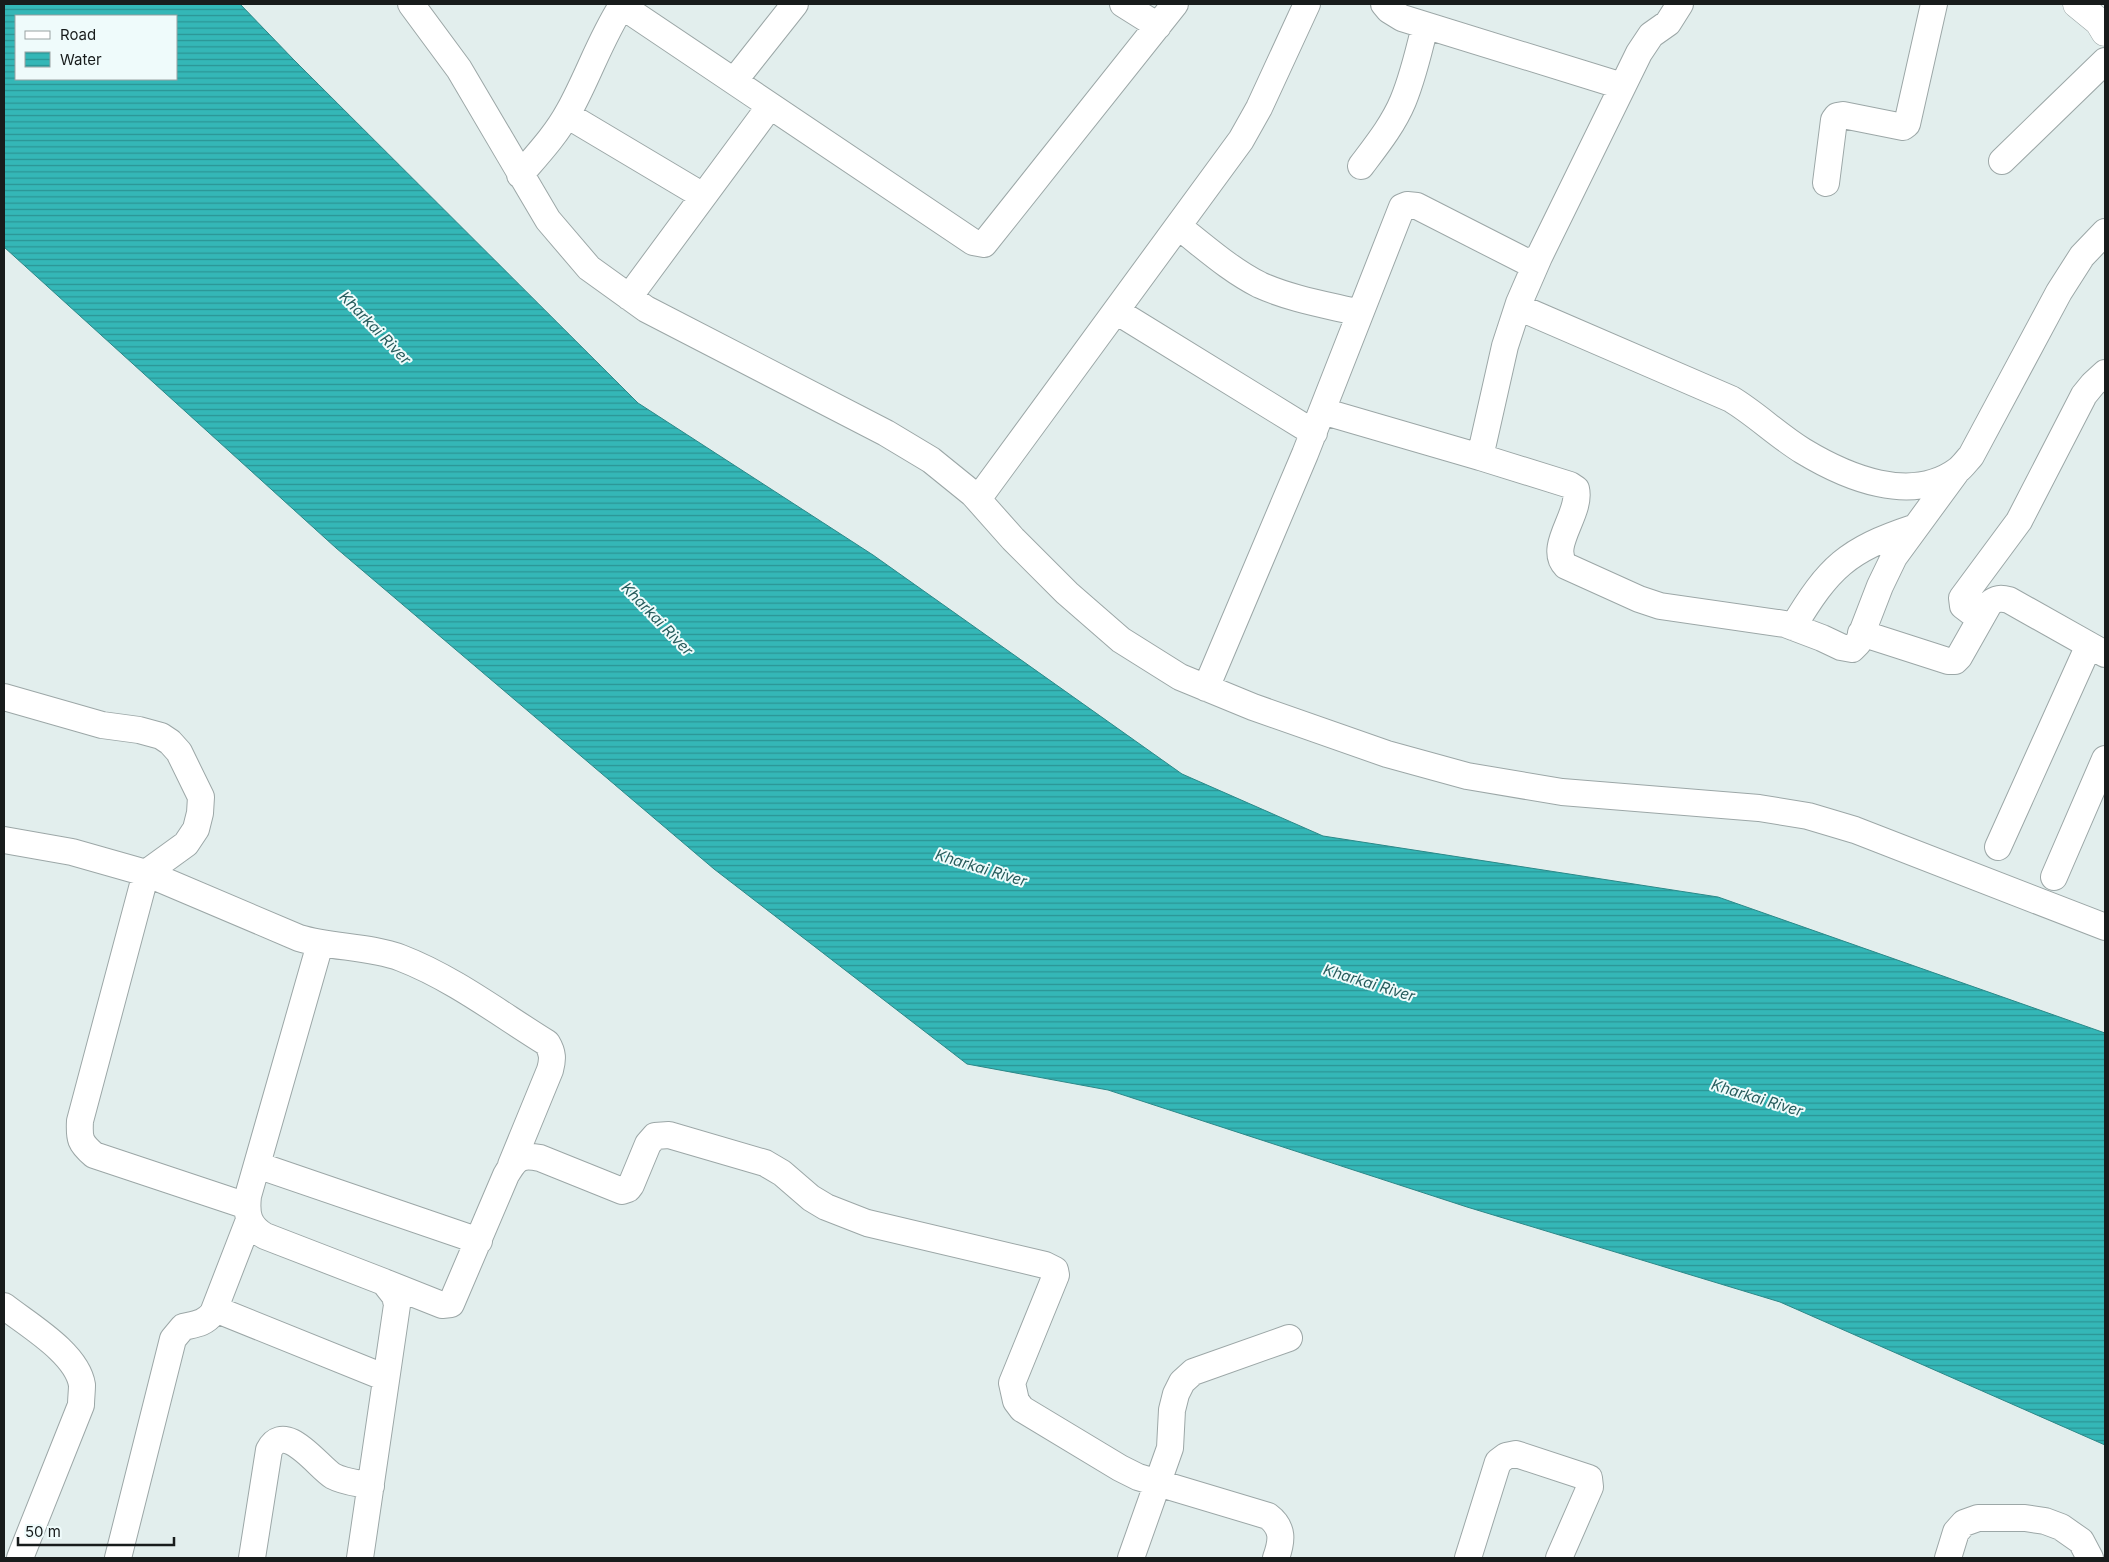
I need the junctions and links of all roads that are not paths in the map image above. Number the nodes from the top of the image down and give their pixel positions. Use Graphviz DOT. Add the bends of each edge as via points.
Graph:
graph roads {
  1 [pos="411,4"];
  2 [pos="795,4"];
  3 [pos="1123,4"];
  4 [pos="1175,4"];
  5 [pos="1307,4"];
  6 [pos="1384,4"];
  7 [pos="1680,4"];
  8 [pos="1934,4"];
  9 [pos="2077,4"];
  10 [pos="622,5"];
  11 [pos="1158,26"];
  12 [pos="1425,26"];
  13 [pos="2105,32"];
  14 [pos="2105,62"];
  15 [pos="734,81"];
  16 [pos="1622,86"];
  17 [pos="770,106"];
  18 [pos="567,115"];
  19 [pos="2002,161"];
  20 [pos="1361,166"];
  21 [pos="520,175"];
  22 [pos="1826,183"];
  23 [pos="703,196"];
  24 [pos="1178,227"];
  25 [pos="2105,232"];
  26 [pos="1539,257"];
  27 [pos="629,297"];
  28 [pos="1518,307"];
  29 [pos="1116,311"];
  30 [pos="1360,314"];
  31 [pos="2105,373"];
  32 [pos="1318,422"];
  33 [pos="1480,458"];
  34 [pos="1958,470"];
  35 [pos="978,499"];
  36 [pos="1913,528"];
  37 [pos="1980,619"];
  38 [pos="1793,627"];
  39 [pos="1861,633"];
  40 [pos="2097,649"];
  41 [pos="1206,688"];
  42 [pos="4,697"];
  43 [pos="2105,758"];
  44 [pos="4,840"];
  45 [pos="1998,847"];
  46 [pos="146,873"];
  47 [pos="2054,877"];
  48 [pos="2105,927"];
  49 [pos="320,944"];
  50 [pos="257,1165"];
  51 [pos="512,1166"];
  52 [pos="248,1213"];
  53 [pos="479,1241"];
  54 [pos="384,1282"];
  55 [pos="4,1306"];
  56 [pos="215,1309"];
  57 [pos="1289,1338"];
  58 [pos="386,1378"];
  59 [pos="1157,1484"];
  60 [pos="370,1486"];
  61 [pos="20,1558"];
  62 [pos="118,1558"];
  63 [pos="252,1558"];
  64 [pos="360,1558"];
  65 [pos="1131,1558"];
  66 [pos="1276,1558"];
  67 [pos="1468,1558"];
  68 [pos="1559,1558"];
  69 [pos="1948,1558"];
  70 [pos="2090,1558"];
  1 -- 21 [label="street" via="459,69"];
  2 -- 15 [label="street"];
  3 -- 11 [label="street"];
  4 -- 11 [label="street"];
  5 -- 24 [label="street" via="1241,140"];
  6 -- 12 [label="street" via="1402,18"];
  7 -- 16 [label="street" via="1668,23 1651,35"];
  8 -- 22 [label="street" via="1907,124 1902,128 1837,116"];
  9 -- 13 [label="main road"];
  10 -- 15 [label="street"];
  10 -- 18 [label="street" via="609,25"];
  11 -- 17 [label="street" via="984,244 973,242"];
  12 -- 16 [label="street"];
  12 -- 20 [label="street" via="1414,71 1402,102 1384,135"];
  14 -- 19 [label="street"];
  15 -- 17 [label="street"];
  16 -- 26 [label="street"];
  17 -- 23 [label="street"];
  18 -- 21 [label="street"];
  18 -- 23 [label="street"];
  21 -- 27 [label="street" via="548,220 589,268"];
  23 -- 27 [label="street"];
  24 -- 29 [label="street"];
  24 -- 30 [label="street" via="1260,285"];
  25 -- 34 [label="street" via="2082,256 2059,292 1971,456"];
  26 -- 28 [label="street"];
  26 -- 30 [label="street" via="1525,261 1417,206 1407,205 1400,212"];
  27 -- 35 [label="street" via="646,309 886,432 931,460"];
  28 -- 33 [label="street" via="1504,346"];
  28 -- 34 [label="street" via="1731,399 1802,450 1838,471 1869,482 1916,485 1938,480"];
  29 -- 32 [label="street"];
  29 -- 35 [label="street"];
  30 -- 32 [label="street"];
  31 -- 37 [label="street" via="2084,395 2019,521 1962,598 1963,606"];
  32 -- 33 [label="street"];
  32 -- 41 [label="street"];
  33 -- 38 [label="street" via="1576,489 1575,506 1559,551 1566,566 1660,606"];
  34 -- 36 [label="street"];
  35 -- 41 [label="street" via="1013,539 1121,640 1180,677"];
  36 -- 38 [label="street" via="1872,542 1845,559 1819,587"];
  36 -- 39 [label="street" via="1894,557"];
  37 -- 39 [label="street" via="1959,657 1948,661"];
  37 -- 40 [label="street" via="1994,600 2009,600"];
  38 -- 39 [label="street" via="1847,649 1856,646"];
  40 -- 45 [label="street"];
  41 -- 48 [label="street" via="1387,754 1467,776 1562,792 1759,808 1808,816 1855,830"];
  42 -- 46 [label="street" via="102,725 150,732 170,742 179,752 201,797 196,828 186,844"];
  43 -- 47 [label="street"];
  44 -- 46 [label="street" via="72,852"];
  46 -- 49 [label="street"];
  46 -- 52 [label="street" via="79,1135 83,1146 94,1155"];
  49 -- 50 [label="street"];
  49 -- 51 [label="street" via="399,958 438,975 547,1043 553,1061"];
  50 -- 52 [label="street" via="248,1196"];
  50 -- 53 [label="street"];
  51 -- 53 [label="street"];
  51 -- 59 [label="street" via="519,1158 528,1155 622,1191 631,1185 651,1139 669,1135 765,1163 811,1198 853,1219 1051,1268 1056,1275 1012,1383 1016,1401 1022,1409 1120,1468"];
  52 -- 54 [label="street" via="256,1230 265,1236"];
  52 -- 56 [label="street"];
  53 -- 54 [label="street" via="451,1304 442,1305"];
  54 -- 58 [label="street" via="395,1296 397,1305"];
  55 -- 61 [label="street" via="62,1351 74,1366 82,1385 81,1405"];
  56 -- 58 [label="street"];
  56 -- 62 [label="street" via="208,1320 183,1326 173,1339"];
  57 -- 59 [label="street" via="1193,1372 1182,1382 1172,1410 1170,1448"];
  58 -- 60 [label="street"];
  59 -- 65 [label="street"];
  59 -- 66 [label="street" via="1268,1516 1281,1531 1281,1545"];
  60 -- 63 [label="street" via="333,1475 297,1444 282,1439 275,1442 269,1450"];
  60 -- 64 [label="street"];
  67 -- 68 [label="street" via="1498,1462 1516,1454 1589,1478 1590,1487"];
  69 -- 70 [label="street" via="1956,1532 1964,1523 1978,1518 2045,1521 2061,1527 2081,1541"];
}
